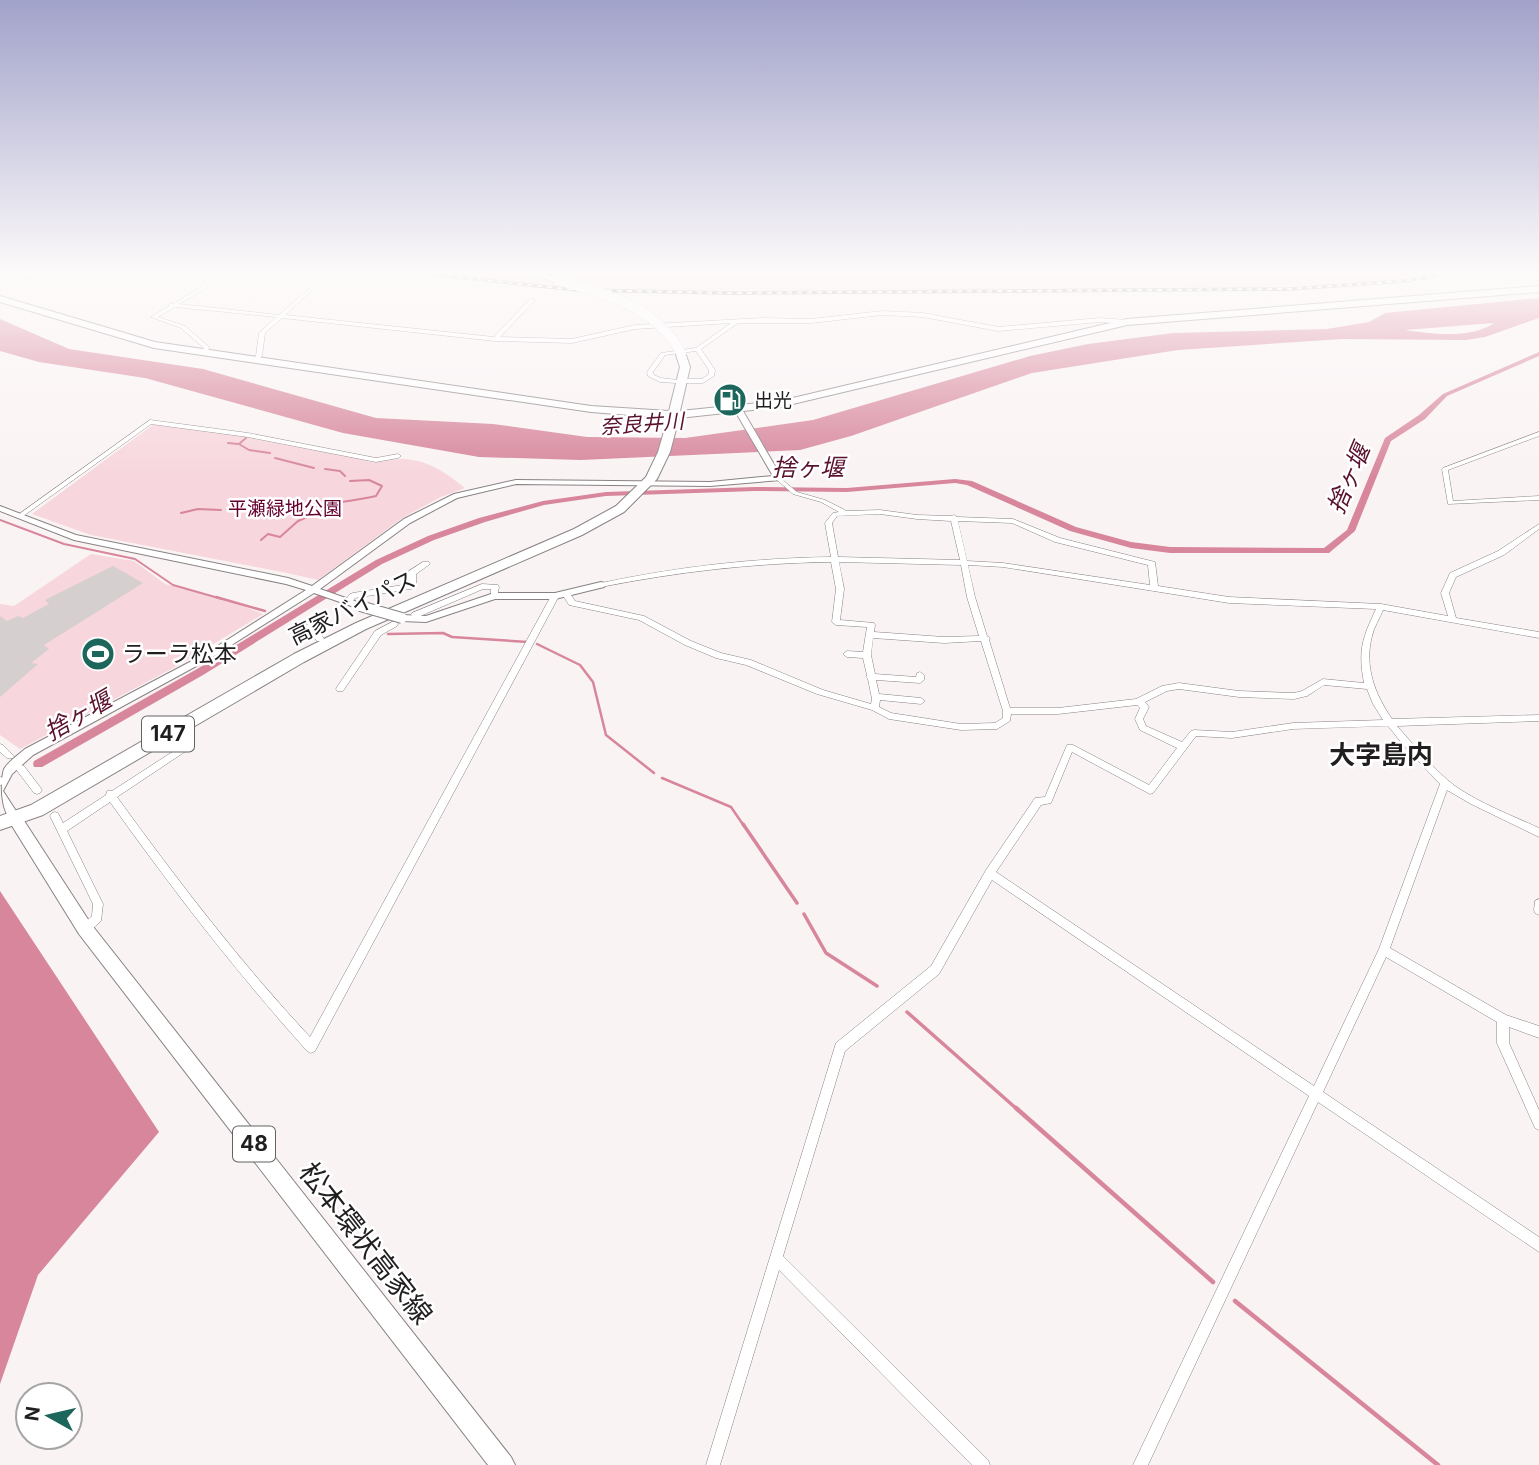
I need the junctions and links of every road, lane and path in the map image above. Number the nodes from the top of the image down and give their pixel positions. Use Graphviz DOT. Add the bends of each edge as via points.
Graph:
graph roads {
  1 [pos="138,340"];
  2 [pos="200,340"];
  3 [pos="261,340"];
  4 [pos="548,340"];
  5 [pos="575,340"];
  6 [pos="673,340"];
  7 [pos="710,340"];
  8 [pos="1050,340"];
  9 [pos="698,349"];
  10 [pos="203,353"];
  11 [pos="255,360"];
  12 [pos="680,381"];
  13 [pos="741,415"];
  14 [pos="670,418"];
  15 [pos="1539,434"];
  16 [pos="398,456"];
  17 [pos="790,474"];
  18 [pos="776,476"];
  19 [pos="638,487"];
  20 [pos="1539,498"];
  21 [pos="0,508"];
  22 [pos="843,511"];
  23 [pos="20,516"];
  24 [pos="954,517"];
  25 [pos="1539,526"];
  26 [pos="1536,533"];
  27 [pos="832,557"];
  28 [pos="965,563"];
  29 [pos="426,564"];
  30 [pos="601,585"];
  31 [pos="1154,589"];
  32 [pos="316,591"];
  33 [pos="566,594"];
  34 [pos="494,596"];
  35 [pos="555,596"];
  36 [pos="348,602"];
  37 [pos="1381,607"];
  38 [pos="415,615"];
  39 [pos="1453,620"];
  40 [pos="389,622"];
  41 [pos="871,635"];
  42 [pos="1539,635"];
  43 [pos="986,639"];
  44 [pos="847,654"];
  45 [pos="867,655"];
  46 [pos="920,675"];
  47 [pos="870,677"];
  48 [pos="1367,686"];
  49 [pos="340,689"];
  50 [pos="876,697"];
  51 [pos="921,701"];
  52 [pos="1138,702"];
  53 [pos="875,708"];
  54 [pos="1007,711"];
  55 [pos="1539,718"];
  56 [pos="1388,722"];
  57 [pos="0,747"];
  58 [pos="1183,747"];
  59 [pos="183,750"];
  60 [pos="10,756"];
  61 [pos="20,769"];
  62 [pos="0,783"];
  63 [pos="1445,784"];
  64 [pos="37,790"];
  65 [pos="110,794"];
  66 [pos="0,795"];
  67 [pos="55,816"];
  68 [pos="7,820"];
  69 [pos="62,829"];
  70 [pos="1539,833"];
  71 [pos="990,873"];
  72 [pos="1539,904"];
  73 [pos="1539,910"];
  74 [pos="85,929"];
  75 [pos="1384,950"];
  76 [pos="1503,1019"];
  77 [pos="1539,1032"];
  78 [pos="1315,1094"];
  79 [pos="1539,1124"];
  80 [pos="1539,1245"];
  81 [pos="777,1259"];
  82 [pos="503,1465"];
  83 [pos="713,1465"];
  84 [pos="983,1465"];
  85 [pos="1140,1465"];
  1 -- 10 [label="highway"];
  2 -- 10 [label="street" via="208,348"];
  3 -- 11 [label="street"];
  4 -- 5 [label="street"];
  6 -- 12 [label="highway, bridge" via="681,354"];
  7 -- 9 [label="street"];
  8 -- 13 [label="highway"];
  9 -- 12 [label="street" via="712,376"];
  9 -- 12 [label="street" via="663,354 650,372 653,378"];
  10 -- 11 [label="highway"];
  11 -- 14 [label="highway"];
  12 -- 14 [label="highway"];
  13 -- 14 [label="highway"];
  13 -- 18 [label="street"];
  14 -- 19 [label="highway"];
  15 -- 20 [label="street" via="1445,469 1450,503"];
  16 -- 23 [label="street" via="376,460 150,422"];
  17 -- 18 [label="street"];
  18 -- 19 [label="street" via="734,484"];
  18 -- 22 [label="street" via="795,493"];
  19 -- 32 [label="street" via="538,481 472,490 425,510"];
  19 -- 40 [label="highway, 高家バイパス / 147" via="591,526"];
  19 -- 68 [label="highway, 高家バイパス / 147" via="565,531 314,633"];
  21 -- 23 [label="street"];
  22 -- 24 [label="street"];
  22 -- 27 [label="street" via="828,523"];
  23 -- 32 [label="street" via="74,537 269,576"];
  24 -- 28 [label="street"];
  24 -- 31 [label="street" via="1013,521 1058,540 1152,564"];
  25 -- 26 [label="street"];
  26 -- 39 [label="street" via="1453,575 1445,593"];
  27 -- 28 [label="street"];
  27 -- 30 [label="street" via="685,569"];
  27 -- 41 [label="street" via="840,589 836,622 871,625"];
  28 -- 31 [label="street"];
  28 -- 43 [label="street"];
  29 -- 36 [label="street" via="412,573 413,586 353,596"];
  30 -- 33 [label="street"];
  31 -- 37 [label="street" via="1229,600"];
  32 -- 36 [label="street"];
  32 -- 62 [label="street" via="208,656 29,752"];
  33 -- 35 [label="street"];
  33 -- 53 [label="street" via="572,603 641,618 719,656"];
  34 -- 35 [label="street"];
  34 -- 38 [label="street" via="495,587 482,586"];
  34 -- 40 [label="street" via="426,619"];
  35 -- 65 [label="street" via="312,1046 252,984 189,906"];
  36 -- 40 [label="street, bridge"];
  37 -- 39 [label="street"];
  37 -- 48 [label="street" via="1364,654"];
  39 -- 42 [label="street"];
  40 -- 49 [label="street"];
  40 -- 68 [label="highway, 高家バイパス / 147" via="287,664 37,810"];
  41 -- 43 [label="street"];
  41 -- 45 [label="street"];
  43 -- 54 [label="street"];
  44 -- 45 [label="street"];
  45 -- 47 [label="street"];
  46 -- 47 [label="street" via="920,680"];
  47 -- 50 [label="street"];
  48 -- 52 [label="street" via="1323,682 1294,696 1179,686"];
  48 -- 56 [label="street"];
  50 -- 51 [label="street"];
  50 -- 53 [label="street"];
  52 -- 54 [label="street"];
  52 -- 58 [label="street" via="1145,707 1139,719 1143,728"];
  53 -- 54 [label="street" via="889,716 961,727 1003,724"];
  55 -- 56 [label="street"];
  56 -- 58 [label="street" via="1276,727 1232,735 1195,733"];
  56 -- 63 [label="street"];
  57 -- 60 [label="street"];
  58 -- 71 [label="street" via="1150,790 1070,747 1048,800 1038,801"];
  59 -- 65 [label="street"];
  61 -- 64 [label="street"];
  63 -- 70 [label="street"];
  63 -- 75 [label="street"];
  65 -- 69 [label="street"];
  66 -- 68 [label="street"];
  67 -- 69 [label="street"];
  68 -- 74 [label="main road, 松本環状高家線 / 48"];
  69 -- 74 [label="street" via="98,904 97,918"];
  71 -- 78 [label="street"];
  71 -- 81 [label="street" via="935,970 840,1047"];
  72 -- 73 [label="street"];
  74 -- 82 [label="main road, 松本環状高家線 / 48"];
  75 -- 76 [label="street"];
  75 -- 78 [label="street"];
  76 -- 77 [label="street"];
  76 -- 79 [label="street" via="1503,1043"];
  78 -- 80 [label="street"];
  78 -- 85 [label="street"];
  81 -- 83 [label="street"];
  81 -- 84 [label="street"];
}
